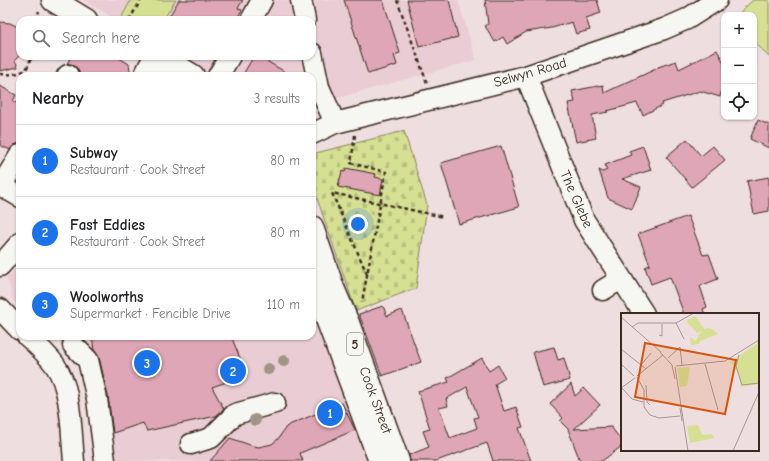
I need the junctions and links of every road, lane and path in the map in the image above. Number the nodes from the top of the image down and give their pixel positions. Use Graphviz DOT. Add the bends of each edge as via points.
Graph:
graph roads {
  1 [pos="54,0"];
  2 [pos="141,0"];
  3 [pos="262,0"];
  4 [pos="301,0"];
  5 [pos="397,0"];
  6 [pos="717,0"];
  7 [pos="80,16"];
  8 [pos="131,16"];
  9 [pos="253,16"];
  10 [pos="304,16"];
  11 [pos="30,60"];
  12 [pos="228,60"];
  13 [pos="313,60"];
  14 [pos="156,68"];
  15 [pos="22,72"];
  16 [pos="174,72"];
  17 [pos="220,72"];
  18 [pos="316,72"];
  19 [pos="316,72"];
  20 [pos="0,74"];
  21 [pos="16,74"];
  22 [pos="526,76"];
  23 [pos="433,98"];
  24 [pos="358,117"];
  25 [pos="316,123"];
  26 [pos="335,123"];
  27 [pos="316,132"];
  28 [pos="16,161"];
  29 [pos="1,185"];
  30 [pos="16,194"];
  31 [pos="380,203"];
  32 [pos="444,217"];
  33 [pos="316,239"];
  34 [pos="16,248"];
  35 [pos="1,267"];
  36 [pos="367,274"];
  37 [pos="621,279"];
  38 [pos="316,290"];
  39 [pos="603,290"];
  40 [pos="362,302"];
  41 [pos="643,313"];
  42 [pos="31,340"];
  43 [pos="73,345"];
  44 [pos="275,404"];
  45 [pos="191,444"];
  46 [pos="74,461"];
  47 [pos="105,461"];
  48 [pos="380,461"];
  49 [pos="398,461"];
  1 -- 7 [label="main road"];
  2 -- 8 [label="path"];
  3 -- 9 [label="street"];
  4 -- 10 [label="street"];
  5 -- 23 [label="path"];
  6 -- 22 [label="street, Selwyn Road" via="687,19 664,29"];
  11 -- 15 [label="path" via="26,70"];
  12 -- 17 [label="street"];
  13 -- 18 [label="street"];
  14 -- 16 [label="main road"];
  19 -- 26 [label="street" via="319,87"];
  20 -- 21 [label="path"];
  22 -- 23 [label="street, Selwyn Road"];
  22 -- 37 [label="street, The Glebe" via="584,220"];
  23 -- 24 [label="street, Selwyn Road"];
  24 -- 26 [label="street, Selwyn Road"];
  24 -- 31 [label="path" via="351,163 386,172"];
  25 -- 26 [label="street, Selwyn Road"];
  26 -- 27 [label="street, Selwyn Road"];
  28 -- 29 [label="street"];
  29 -- 30 [label="street"];
  31 -- 32 [label="path"];
  31 -- 36 [label="path"];
  31 -- 36 [label="path" via="332,193"];
  33 -- 49 [label="main road, Cook Street / 5"];
  34 -- 35 [label="street"];
  36 -- 40 [label="path"];
  37 -- 39 [label="street"];
  37 -- 41 [label="street, The Glebe"];
  38 -- 48 [label="main road, Cook Street / 5"];
  42 -- 46 [label="street" via="56,366 65,386"];
  43 -- 47 [label="street" via="88,360 97,399"];
  44 -- 45 [label="street" via="235,414 211,438"];
}
